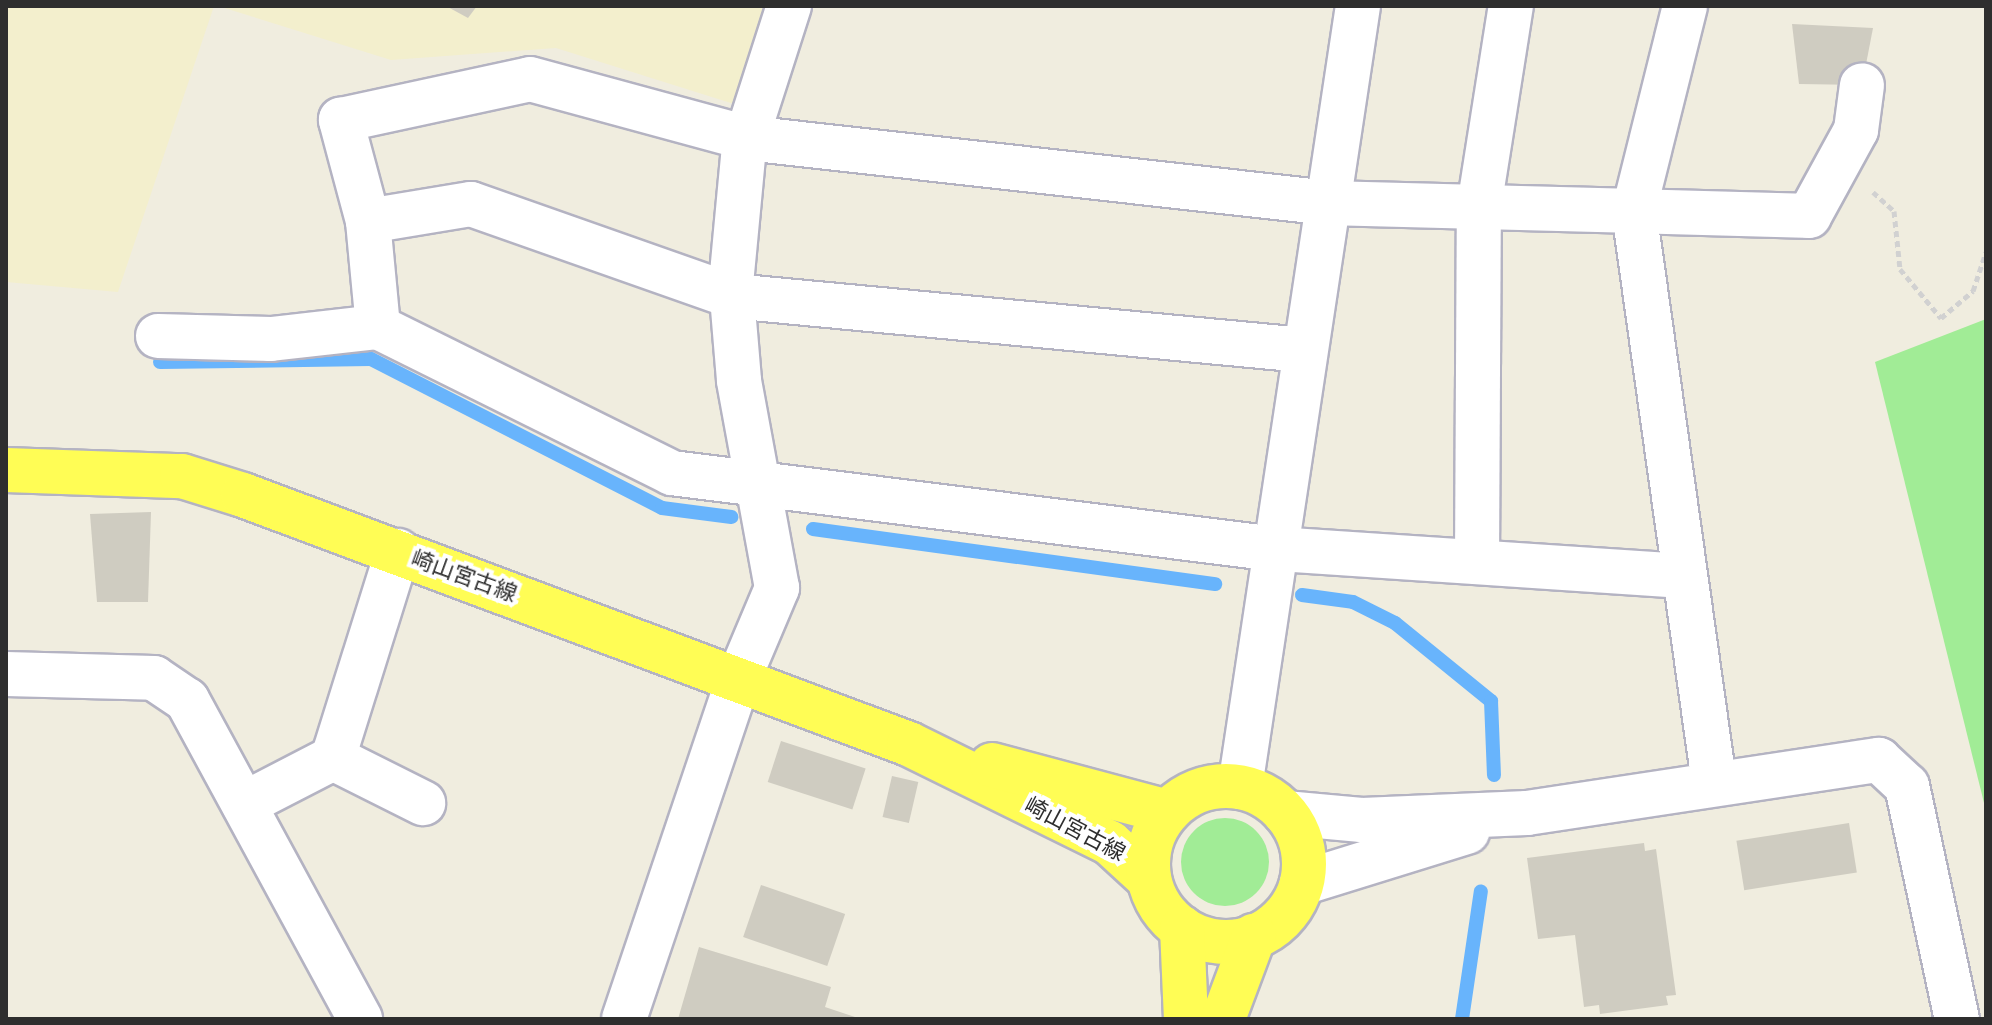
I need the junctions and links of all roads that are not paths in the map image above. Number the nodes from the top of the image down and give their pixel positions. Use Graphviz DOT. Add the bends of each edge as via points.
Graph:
graph roads {
  1 [pos="789,6"];
  2 [pos="1358,6"];
  3 [pos="1511,6"];
  4 [pos="1685,6"];
  5 [pos="1862,85"];
  6 [pos="747,138"];
  7 [pos="1329,203"];
  8 [pos="1479,207"];
  9 [pos="1634,211"];
  10 [pos="368,221"];
  11 [pos="732,296"];
  12 [pos="378,327"];
  13 [pos="158,336"];
  14 [pos="1303,350"];
  15 [pos="6,470"];
  16 [pos="759,484"];
  17 [pos="1275,549"];
  18 [pos="398,551"];
  19 [pos="1477,562"];
  20 [pos="1684,576"];
  21 [pos="6,674"];
  22 [pos="739,678"];
  23 [pos="909,744"];
  24 [pos="333,758"];
  25 [pos="1714,782"];
  26 [pos="1240,787"];
  27 [pos="423,803"];
  28 [pos="244,804"];
  29 [pos="1167,812"];
  30 [pos="1285,813"];
  31 [pos="1527,813"];
  32 [pos="1149,879"];
  33 [pos="1302,883"];
  34 [pos="1182,928"];
  35 [pos="1254,936"];
  36 [pos="360,1019"];
  37 [pos="624,1019"];
  38 [pos="1186,1019"];
  39 [pos="1223,1019"];
  40 [pos="1957,1019"];
  1 -- 6 [label="street"];
  2 -- 7 [label="street"];
  3 -- 8 [label="street"];
  4 -- 9 [label="street"];
  5 -- 9 [label="street" via="1856,130 1809,216"];
  6 -- 7 [label="street"];
  6 -- 10 [label="street" via="560,85 503,82 341,120"];
  6 -- 11 [label="street"];
  7 -- 8 [label="street"];
  7 -- 14 [label="street"];
  8 -- 9 [label="street"];
  8 -- 19 [label="street"];
  9 -- 20 [label="street"];
  10 -- 11 [label="street" via="471,204"];
  10 -- 12 [label="street"];
  11 -- 14 [label="street"];
  11 -- 16 [label="street"];
  12 -- 13 [label="street" via="271,339"];
  12 -- 16 [label="street" via="672,473"];
  14 -- 17 [label="street"];
  15 -- 18 [label="main road, 崎山宮古線" via="182,476"];
  16 -- 17 [label="street"];
  16 -- 22 [label="street" via="777,588"];
  17 -- 19 [label="street"];
  17 -- 26 [label="street"];
  18 -- 22 [label="main road, 崎山宮古線"];
  18 -- 24 [label="street"];
  19 -- 20 [label="street"];
  20 -- 25 [label="street"];
  21 -- 28 [label="street" via="170,685 187,700"];
  22 -- 23 [label="main road, 崎山宮古線"];
  22 -- 37 [label="street"];
  23 -- 29 [label="main road, 崎山宮古線"];
  23 -- 32 [label="main road, 崎山宮古線" via="1110,843"];
  24 -- 27 [label="street"];
  24 -- 28 [label="street"];
  25 -- 31 [label="street"];
  25 -- 40 [label="street" via="1859,761 1879,760 1898,771"];
  26 -- 29 [label="main road" via="1200,790"];
  26 -- 30 [label="main road"];
  28 -- 36 [label="street"];
  29 -- 32 [label="main road, 崎山宮古線" via="1147,855"];
  30 -- 31 [label="street" via="1362,820"];
  30 -- 33 [label="main road" via="1302,846"];
  31 -- 33 [label="street"];
  32 -- 34 [label="main road, 崎山宮古線" via="1166,915"];
  33 -- 35 [label="main road" via="1284,915"];
  34 -- 35 [label="main road" via="1217,941"];
  34 -- 38 [label="main road"];
  35 -- 39 [label="main road"];
}
